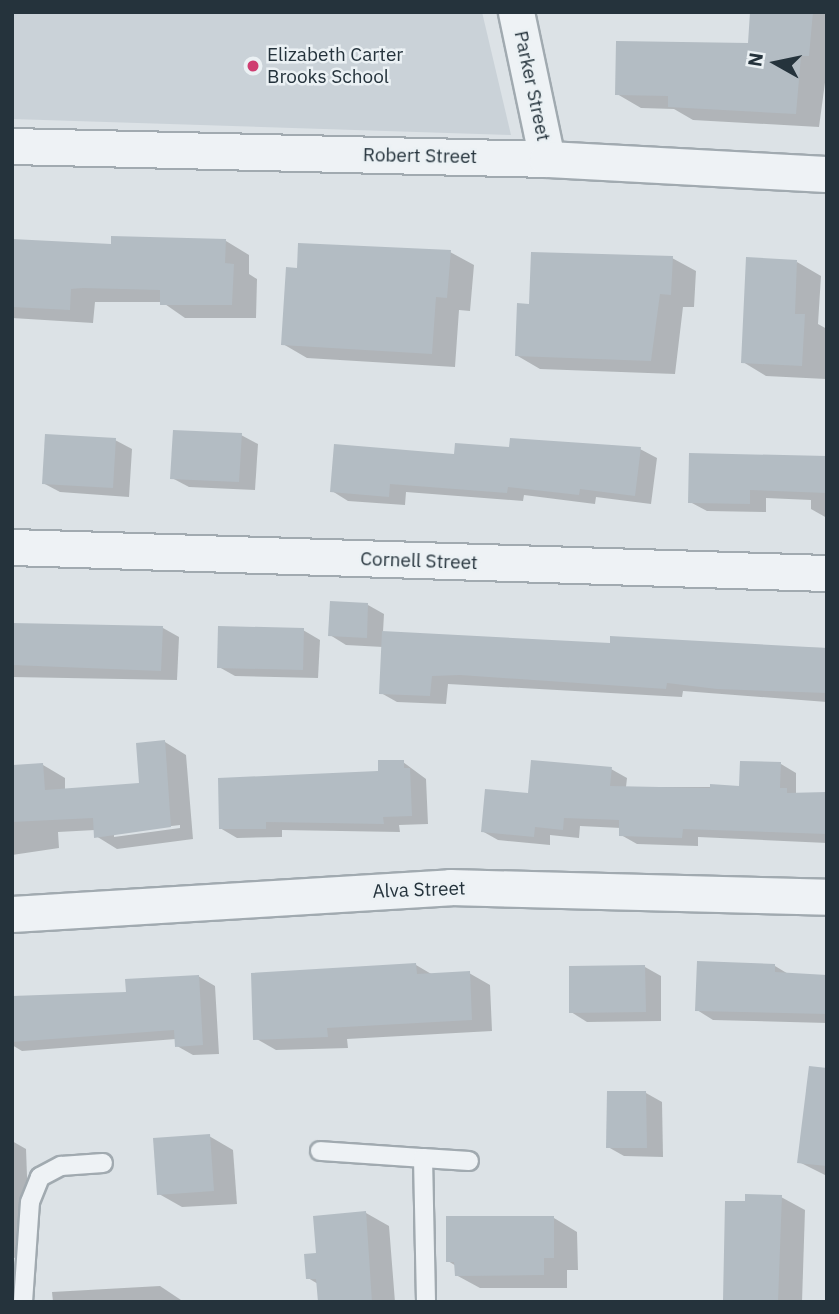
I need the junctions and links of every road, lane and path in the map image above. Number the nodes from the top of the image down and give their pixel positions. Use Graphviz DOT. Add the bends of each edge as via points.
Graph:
graph roads {
  1 [pos="516,12"];
  2 [pos="12,146"];
  3 [pos="547,159"];
  4 [pos="827,174"];
  5 [pos="12,547"];
  6 [pos="827,573"];
  7 [pos="827,897"];
  8 [pos="12,914"];
  9 [pos="320,1151"];
  10 [pos="423,1158"];
  11 [pos="469,1161"];
  12 [pos="103,1163"];
  13 [pos="23,1302"];
  14 [pos="426,1302"];
  1 -- 3 [label="street, Parker Street"];
  2 -- 3 [label="street, Robert Street"];
  3 -- 4 [label="street, Robert Street"];
  5 -- 6 [label="street, Cornell Street"];
  7 -- 8 [label="street, Alva Street" via="450,887"];
  9 -- 10 [label="lane"];
  10 -- 11 [label="lane"];
  10 -- 14 [label="lane"];
  12 -- 13 [label="lane" via="61,1166 40,1177 30,1202"];
}
